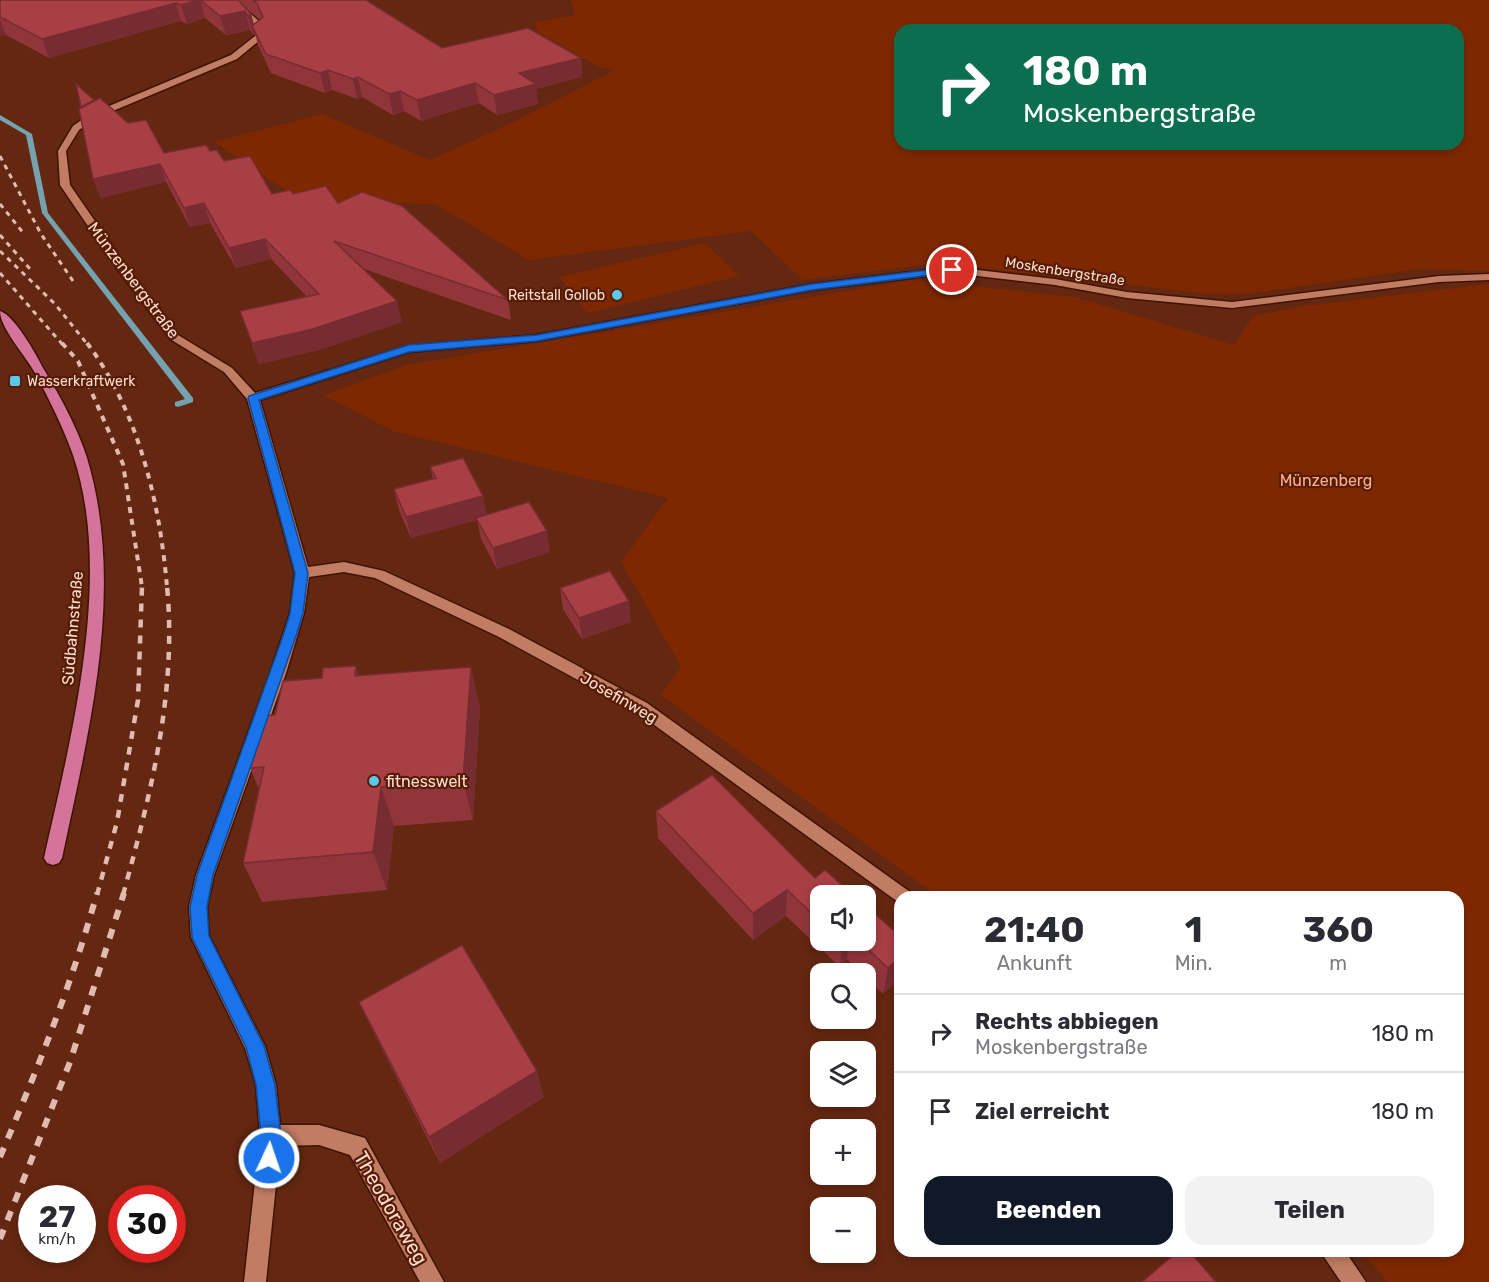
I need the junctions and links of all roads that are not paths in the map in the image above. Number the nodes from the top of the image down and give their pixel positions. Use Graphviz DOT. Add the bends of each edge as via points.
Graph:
graph roads {
  1 [pos="221,0"];
  2 [pos="1489,277"];
  3 [pos="0,314"];
  4 [pos="253,398"];
  5 [pos="302,573"];
  6 [pos="53,858"];
  7 [pos="896,891"];
  8 [pos="271,1136"];
  9 [pos="1336,1257"];
  10 [pos="255,1282"];
  11 [pos="433,1282"];
  12 [pos="1355,1282"];
  1 -- 4 [label="street, Münzenbergstraße" via="247,14 263,33 234,57 120,104 76,128 62,151 65,185 174,337 228,370"];
  2 -- 4 [label="street, Moskenbergstraße" via="1439,279 1232,305 1127,295 952,270 812,287 537,338 408,349"];
  3 -- 6 [label="main road, Südbahnstraße" via="42,373 80,457 93,516 96,580 86,686"];
  4 -- 5 [label="street, Münzenbergstraße"];
  5 -- 7 [label="street, Josefinweg" via="344,567 379,574 504,633 641,708"];
  5 -- 8 [label="street, Münzenbergstraße" via="297,613 205,875 198,907 200,937 255,1046 266,1085"];
  8 -- 10 [label="street, Münzenbergstraße"];
  8 -- 11 [label="street, Theodoraweg" via="319,1135 357,1146"];
  9 -- 12 [label="street"];
}
